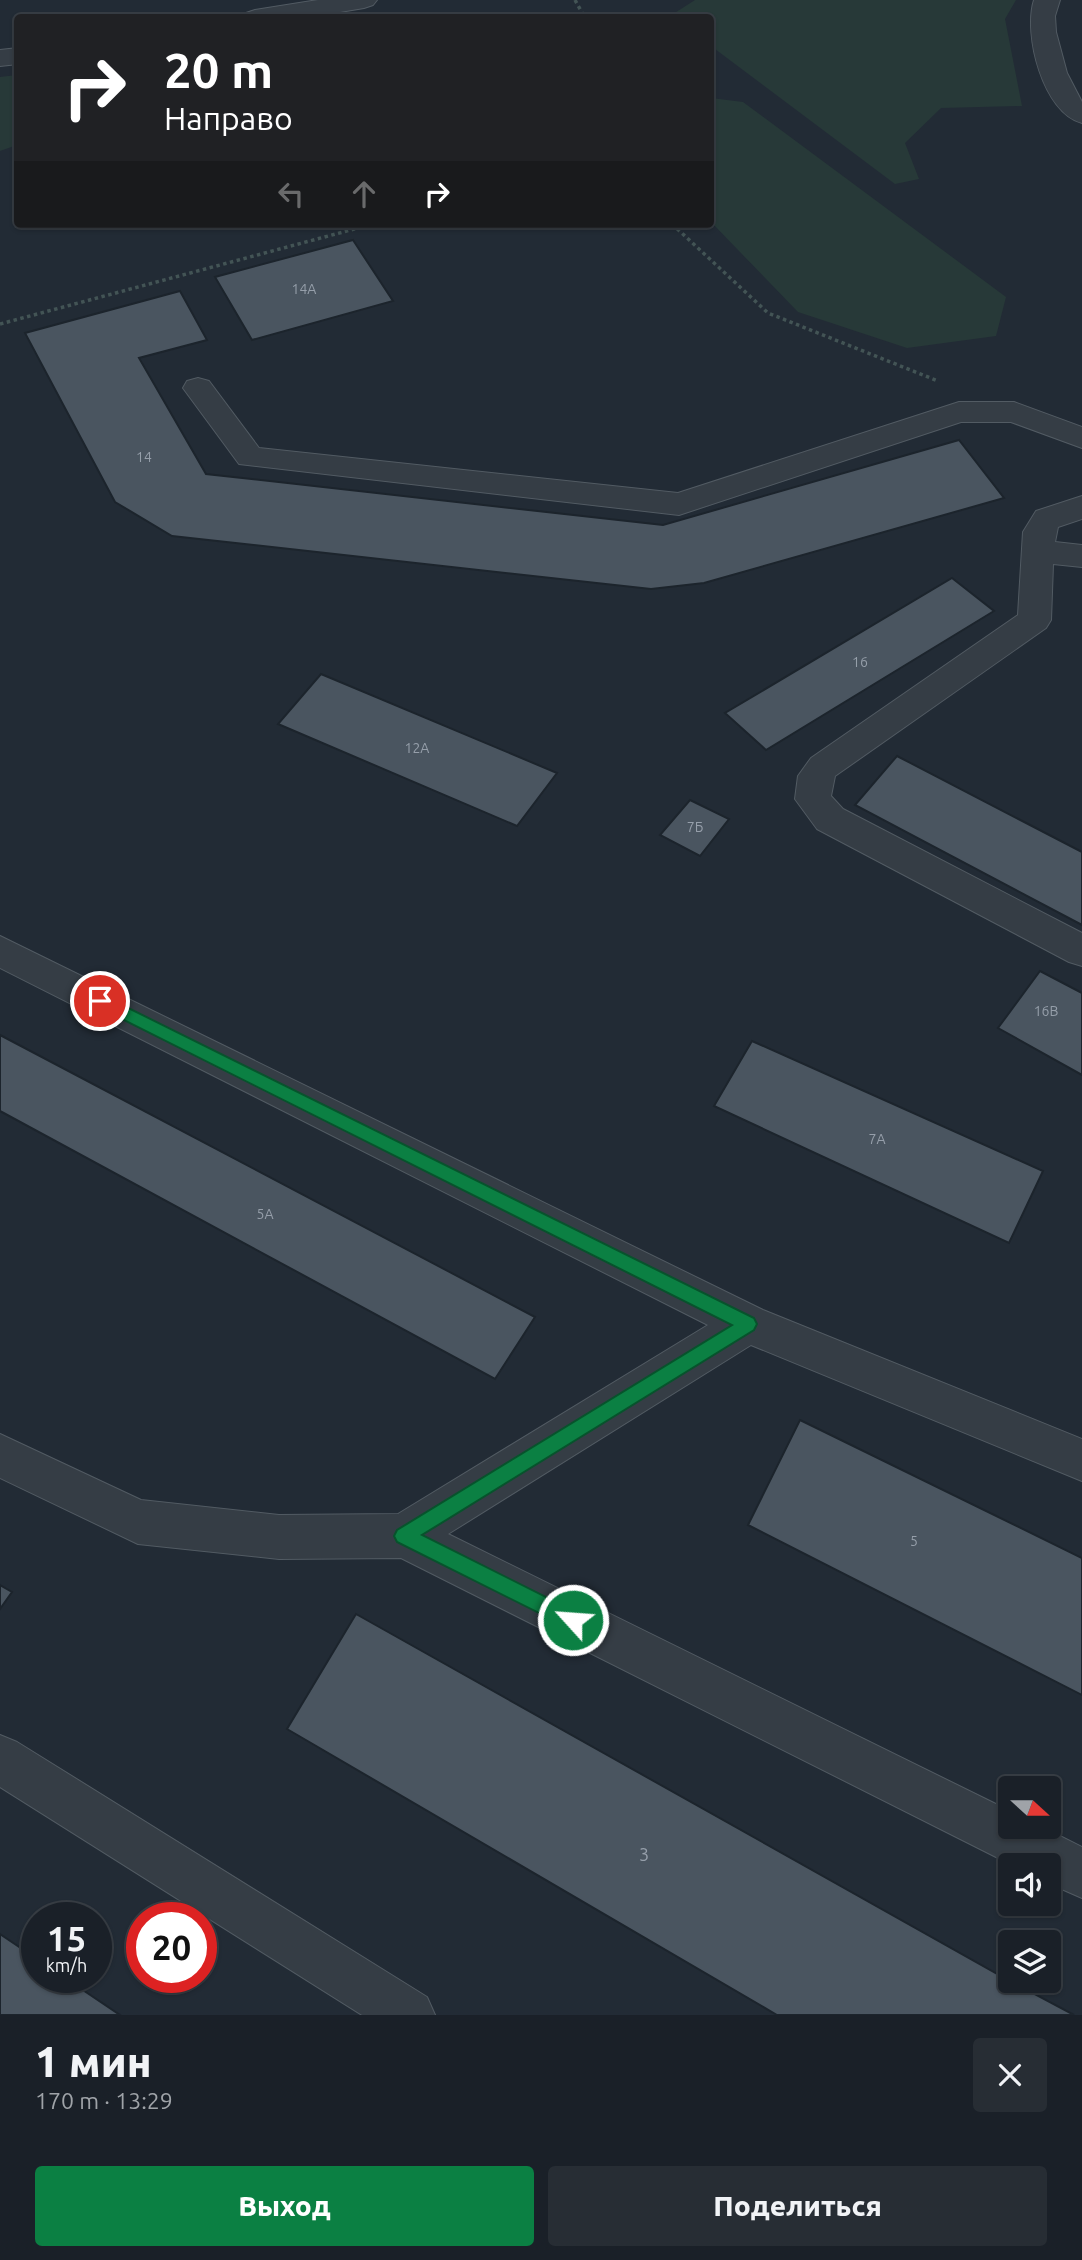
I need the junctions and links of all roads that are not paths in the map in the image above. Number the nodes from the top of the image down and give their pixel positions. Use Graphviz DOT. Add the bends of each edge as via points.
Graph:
graph roads {
  1 [pos="364,0"];
  2 [pos="1047,0"];
  3 [pos="279,14"];
  4 [pos="1082,115"];
  5 [pos="198,388"];
  6 [pos="1082,438"];
  7 [pos="1082,507"];
  8 [pos="1039,551"];
  9 [pos="1082,556"];
  10 [pos="0,951"];
  11 [pos="1082,951"];
  12 [pos="748,1324"];
  13 [pos="0,1455"];
  14 [pos="1082,1460"];
  15 [pos="404,1536"];
  16 [pos="0,1759"];
  17 [pos="1082,1873"];
  18 [pos="409,2015"];
  1 -- 3 [label="lane"];
  2 -- 4 [label="lane" via="1041,19 1059,87 1073,110"];
  5 -- 6 [label="lane" via="250,457 679,504 959,412 1013,412"];
  7 -- 8 [label="lane" via="1047,519 1039,532"];
  8 -- 9 [label="lane"];
  8 -- 11 [label="lane" via="1034,620 823,767 816,776 813,799 830,819"];
  10 -- 12 [label="lane"];
  12 -- 14 [label="lane"];
  12 -- 15 [label="lane"];
  13 -- 15 [label="lane" via="138,1522 279,1537"];
  15 -- 17 [label="lane"];
  16 -- 18 [label="lane"];
}
